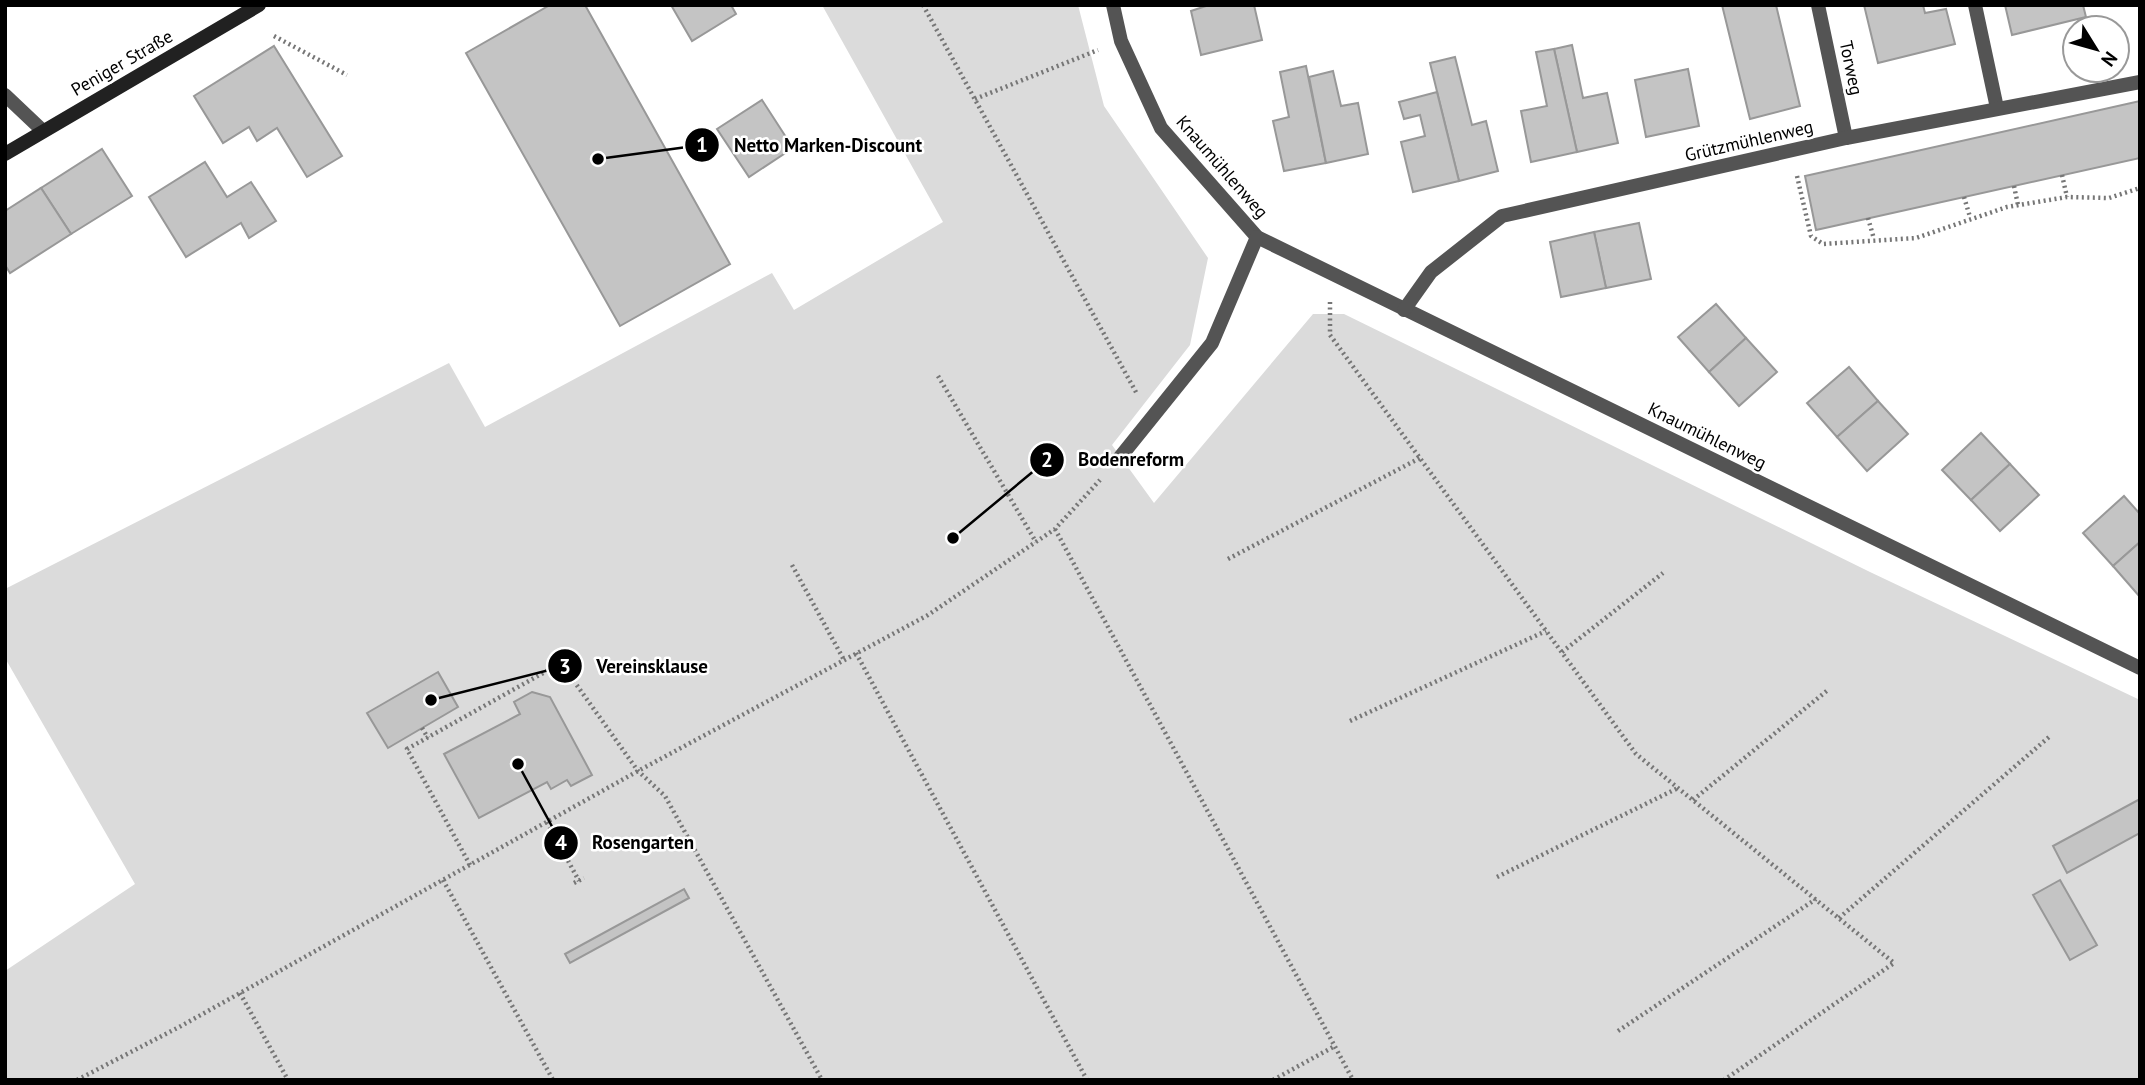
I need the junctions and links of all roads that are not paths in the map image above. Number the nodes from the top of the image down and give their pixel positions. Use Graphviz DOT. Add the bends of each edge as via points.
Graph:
graph roads {
  1 [pos="1113,5"];
  2 [pos="1818,5"];
  3 [pos="1975,5"];
  4 [pos="254,6"];
  5 [pos="2140,82"];
  6 [pos="5,95"];
  7 [pos="1997,108"];
  8 [pos="43,131"];
  9 [pos="1846,138"];
  10 [pos="5,155"];
  11 [pos="1257,237"];
  12 [pos="1404,310"];
  13 [pos="1117,461"];
  14 [pos="2140,668"];
  1 -- 11 [label="street, Knaumühlenweg" via="1121,41 1161,128"];
  2 -- 9 [label="street, Torweg"];
  3 -- 7 [label="street"];
  4 -- 8 [label="street, Peniger Straße"];
  5 -- 7 [label="street, Grützmühlenweg"];
  6 -- 8 [label="street"];
  7 -- 9 [label="street, Grützmühlenweg"];
  8 -- 10 [label="street, Peniger Straße"];
  9 -- 12 [label="street, Grützmühlenweg" via="1502,216 1431,272"];
  11 -- 12 [label="street, Knaumühlenweg"];
  11 -- 13 [label="street, Knaumühlenweg" via="1212,343"];
  12 -- 14 [label="street, Knaumühlenweg"];
}
